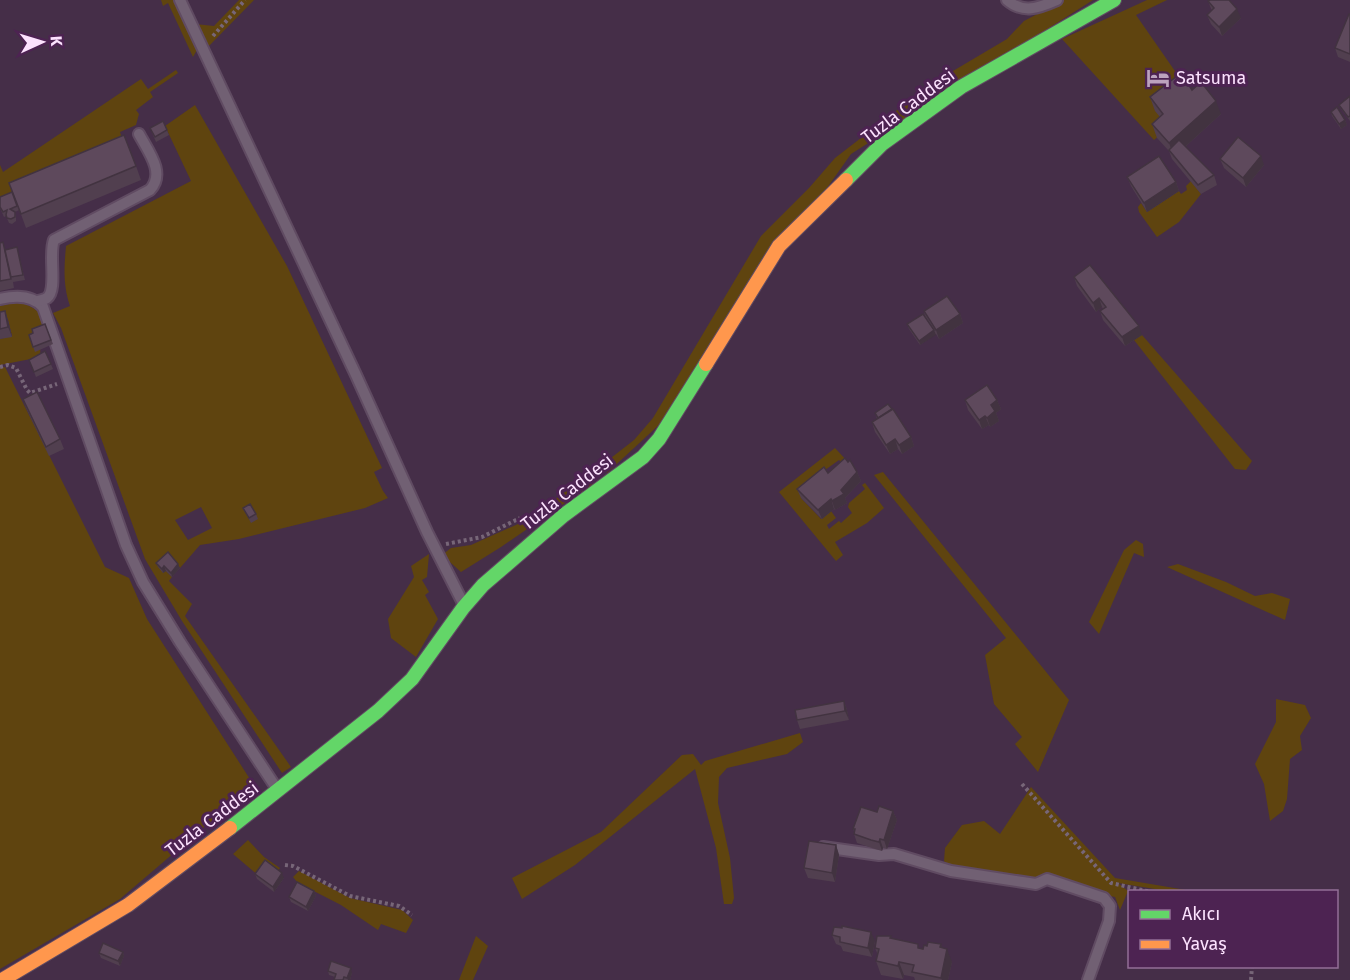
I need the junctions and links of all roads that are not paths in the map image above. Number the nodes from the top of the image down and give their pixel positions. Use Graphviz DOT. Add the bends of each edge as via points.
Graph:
graph roads {
  1 [pos="180,0"];
  2 [pos="1007,0"];
  3 [pos="1057,0"];
  4 [pos="1114,0"];
  5 [pos="139,134"];
  6 [pos="0,299"];
  7 [pos="38,301"];
  8 [pos="464,606"];
  9 [pos="279,791"];
  10 [pos="820,846"];
  11 [pos="2,980"];
  12 [pos="1088,980"];
  1 -- 8 [label="lane"];
  2 -- 3 [label="lane" via="1023,9"];
  4 -- 8 [label="main road, Tuzla Caddesi" via="961,87 882,144 779,246 659,439 642,457 509,560"];
  5 -- 7 [label="lane" via="155,165 154,186 54,240 50,251 51,292"];
  6 -- 7 [label="lane" via="28,297"];
  7 -- 9 [label="lane" via="52,328 126,545 143,582"];
  8 -- 9 [label="main road, Tuzla Caddesi" via="430,656 396,695"];
  9 -- 11 [label="main road, Tuzla Caddesi" via="128,905"];
  10 -- 12 [label="lane" via="894,854 951,872 1036,884 1047,879 1104,898 1110,906 1109,921"];
}
